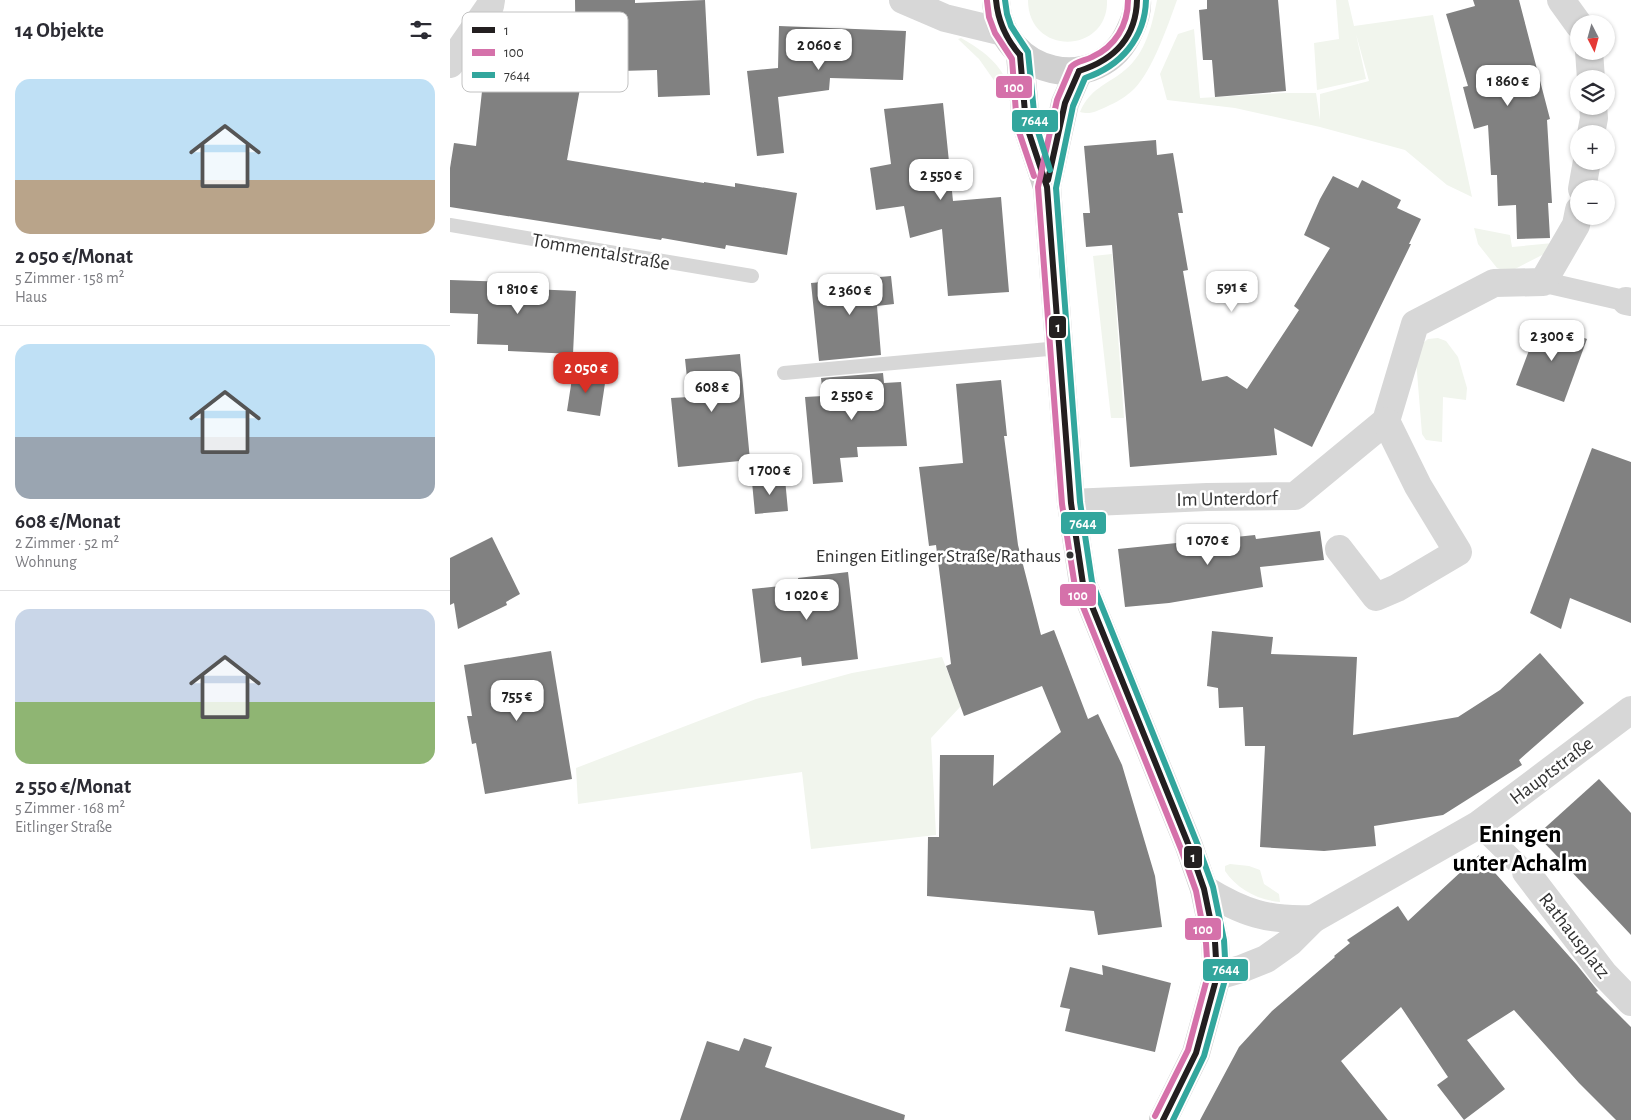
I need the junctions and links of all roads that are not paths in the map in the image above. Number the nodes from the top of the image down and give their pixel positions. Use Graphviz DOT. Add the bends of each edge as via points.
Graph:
graph roads {
  1 [pos="491,0"];
  2 [pos="903,0"];
  3 [pos="996,0"];
  4 [pos="1137,0"];
  5 [pos="1561,0"];
  6 [pos="486,12"];
  7 [pos="1572,15"];
  8 [pos="1003,32"];
  9 [pos="462,47"];
  10 [pos="1020,54"];
  11 [pos="450,64"];
  12 [pos="1079,71"];
  13 [pos="1047,187"];
  14 [pos="450,225"];
  15 [pos="1576,225"];
  16 [pos="752,276"];
  17 [pos="1543,282"];
  18 [pos="1628,301"];
  19 [pos="1059,348"];
  20 [pos="784,373"];
  21 [pos="1386,421"];
  22 [pos="1071,503"];
  23 [pos="1339,549"];
  24 [pos="1631,710"];
  25 [pos="1478,824"];
  26 [pos="1526,872"];
  27 [pos="1204,889"];
  28 [pos="1314,919"];
  29 [pos="1217,976"];
  30 [pos="1631,1002"];
  31 [pos="1162,1120"];
  1 -- 6 [label="street"];
  2 -- 8 [label="street" via="944,18"];
  3 -- 8 [label="main road"];
  4 -- 12 [label="main road" via="1135,20 1127,38 1098,64"];
  5 -- 7 [label="street"];
  8 -- 10 [label="main road"];
  9 -- 11 [label="street"];
  10 -- 12 [label="main road" via="1056,71"];
  10 -- 13 [label="main road" via="1026,124"];
  12 -- 13 [label="main road" via="1065,103"];
  13 -- 19 [label="main road"];
  14 -- 16 [label="lane, Tommentalstraße"];
  15 -- 17 [label="street"];
  17 -- 18 [label="street"];
  17 -- 21 [label="street" via="1494,284 1415,324"];
  19 -- 20 [label="lane"];
  19 -- 22 [label="main road"];
  21 -- 22 [label="street, Im Unterdorf" via="1295,496"];
  21 -- 23 [label="street" via="1418,486 1458,552 1376,597"];
  22 -- 27 [label="main road" via="1083,584"];
  24 -- 25 [label="street, Hauptstraße"];
  25 -- 26 [label="street, Rathausplatz"];
  25 -- 28 [label="street, Hauptstraße"];
  26 -- 30 [label="street, Rathausplatz" via="1604,974"];
  27 -- 28 [label="street" via="1254,914 1281,919"];
  27 -- 29 [label="main road" via="1215,942"];
  28 -- 29 [label="street, Hauptstraße" via="1266,959"];
  29 -- 31 [label="main road" via="1196,1053"];
}
